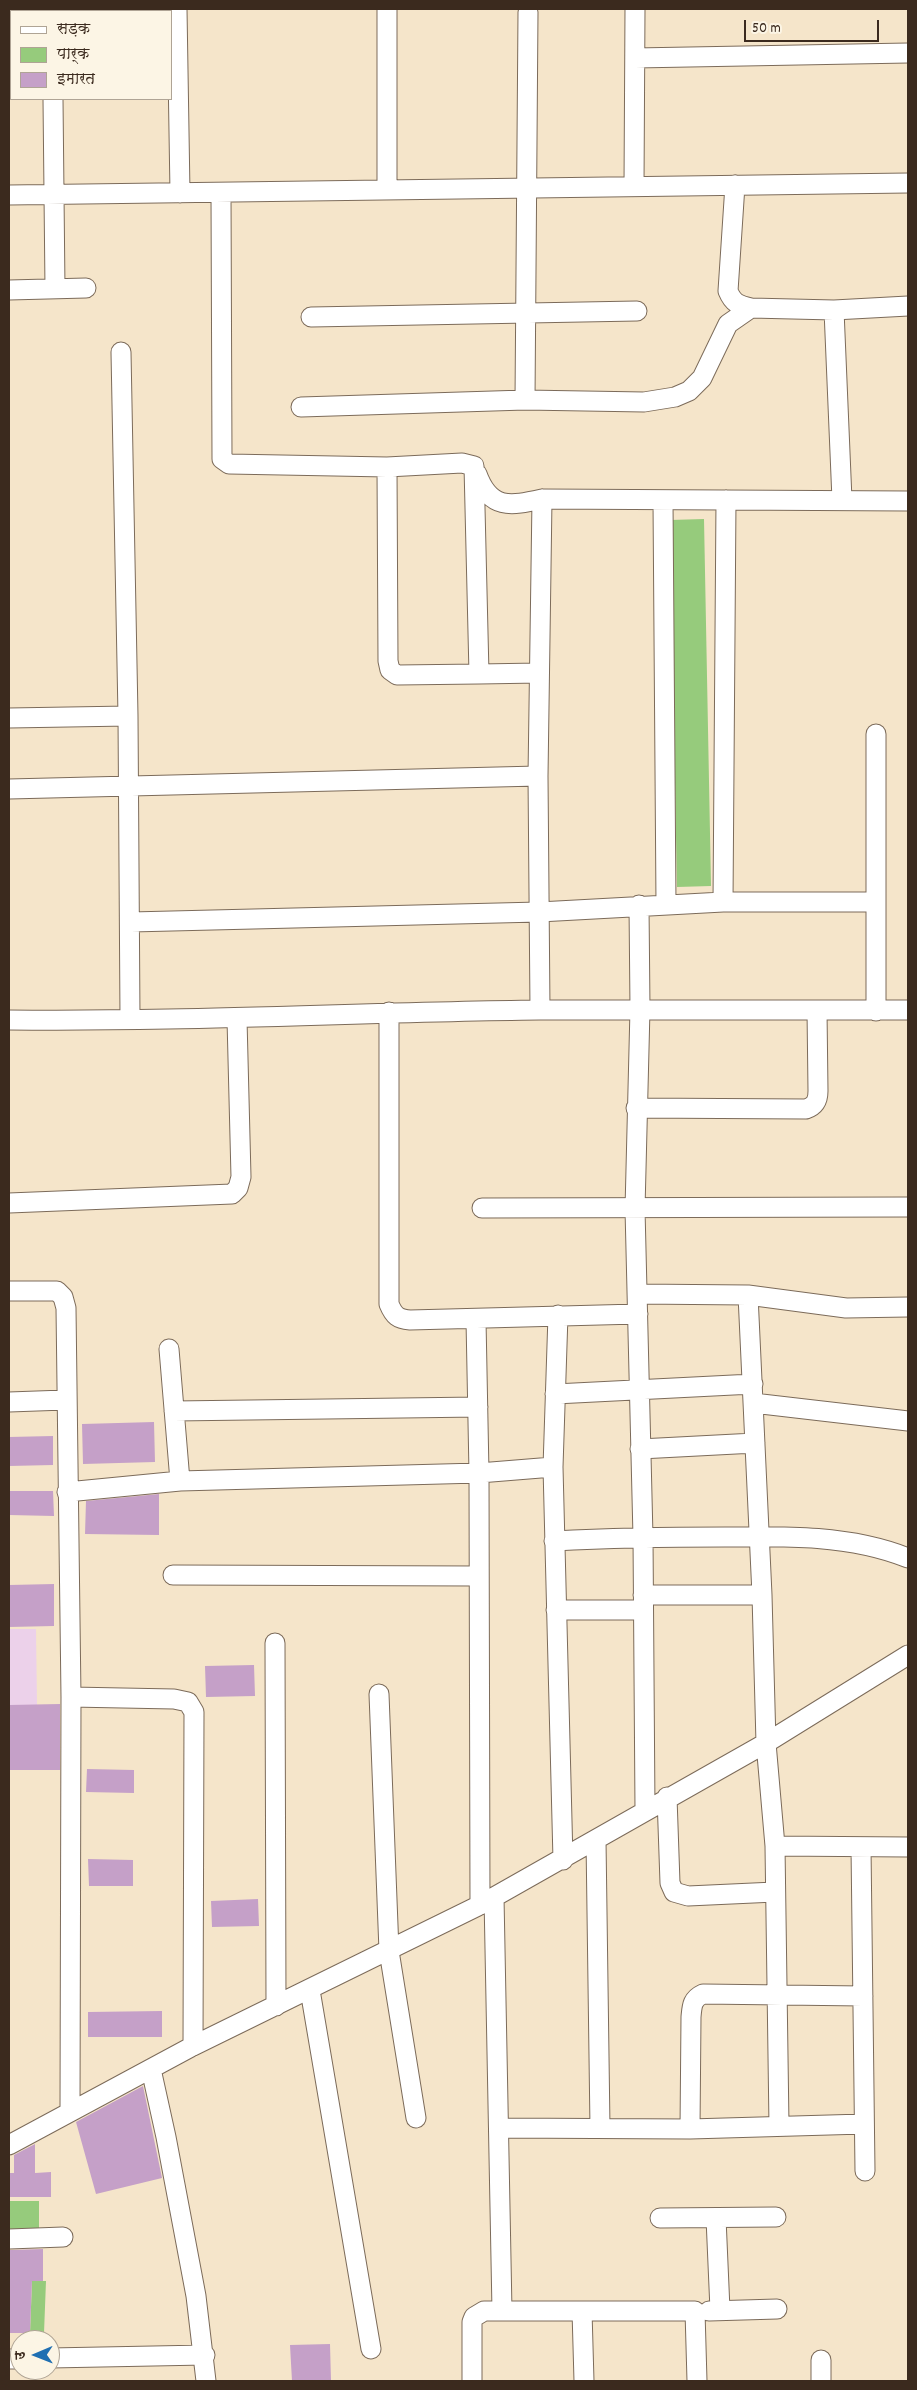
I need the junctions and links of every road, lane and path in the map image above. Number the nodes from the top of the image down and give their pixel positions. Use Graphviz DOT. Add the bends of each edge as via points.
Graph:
graph roads {
  1 [pos="177,9"];
  2 [pos="387,9"];
  3 [pos="635,9"];
  4 [pos="528,12"];
  5 [pos="908,53"];
  6 [pos="635,58"];
  7 [pos="53,100"];
  8 [pos="908,183"];
  9 [pos="735,185"];
  10 [pos="634,186"];
  11 [pos="387,189"];
  12 [pos="525,189"];
  13 [pos="180,193"];
  14 [pos="221,193"];
  15 [pos="9,195"];
  16 [pos="56,195"];
  17 [pos="86,288"];
  18 [pos="55,289"];
  19 [pos="9,290"];
  20 [pos="908,306"];
  21 [pos="751,308"];
  22 [pos="834,310"];
  23 [pos="637,311"];
  24 [pos="524,314"];
  25 [pos="311,317"];
  26 [pos="121,352"];
  27 [pos="525,400"];
  28 [pos="301,407"];
  29 [pos="474,466"];
  30 [pos="387,467"];
  31 [pos="542,498"];
  32 [pos="726,500"];
  33 [pos="842,500"];
  34 [pos="663,501"];
  35 [pos="908,501"];
  36 [pos="539,673"];
  37 [pos="479,674"];
  38 [pos="128,716"];
  39 [pos="9,718"];
  40 [pos="876,734"];
  41 [pos="538,776"];
  42 [pos="128,786"];
  43 [pos="9,789"];
  44 [pos="723,902"];
  45 [pos="876,902"];
  46 [pos="666,904"];
  47 [pos="639,905"];
  48 [pos="539,912"];
  49 [pos="131,922"];
  50 [pos="640,1009"];
  51 [pos="540,1010"];
  52 [pos="817,1010"];
  53 [pos="908,1010"];
  54 [pos="876,1011"];
  55 [pos="389,1012"];
  56 [pos="130,1018"];
  57 [pos="237,1019"];
  58 [pos="9,1020"];
  59 [pos="636,1108"];
  60 [pos="9,1203"];
  61 [pos="908,1207"];
  62 [pos="482,1208"];
  63 [pos="635,1208"];
  64 [pos="9,1291"];
  65 [pos="638,1294"];
  66 [pos="748,1295"];
  67 [pos="908,1307"];
  68 [pos="638,1314"];
  69 [pos="558,1315"];
  70 [pos="476,1320"];
  71 [pos="169,1349"];
  72 [pos="752,1384"];
  73 [pos="638,1388"];
  74 [pos="555,1394"];
  75 [pos="65,1400"];
  76 [pos="9,1402"];
  77 [pos="753,1403"];
  78 [pos="478,1407"];
  79 [pos="174,1412"];
  80 [pos="908,1421"];
  81 [pos="755,1443"];
  82 [pos="640,1449"];
  83 [pos="553,1467"];
  84 [pos="479,1473"];
  85 [pos="180,1481"];
  86 [pos="67,1492"];
  87 [pos="759,1536"];
  88 [pos="643,1537"];
  89 [pos="554,1541"];
  90 [pos="908,1558"];
  91 [pos="174,1574"];
  92 [pos="478,1576"];
  93 [pos="762,1595"];
  94 [pos="643,1602"];
  95 [pos="556,1610"];
  96 [pos="275,1644"];
  97 [pos="908,1655"];
  98 [pos="379,1694"];
  99 [pos="71,1698"];
  100 [pos="766,1743"];
  101 [pos="667,1797"];
  102 [pos="645,1810"];
  103 [pos="596,1840"];
  104 [pos="775,1846"];
  105 [pos="862,1847"];
  106 [pos="908,1847"];
  107 [pos="563,1860"];
  108 [pos="775,1892"];
  109 [pos="487,1901"];
  110 [pos="389,1951"];
  111 [pos="310,1990"];
  112 [pos="776,1996"];
  113 [pos="863,1996"];
  114 [pos="276,2006"];
  115 [pos="193,2046"];
  116 [pos="151,2069"];
  117 [pos="70,2111"];
  118 [pos="416,2118"];
  119 [pos="864,2124"];
  120 [pos="779,2126"];
  121 [pos="500,2128"];
  122 [pos="600,2128"];
  123 [pos="690,2128"];
  124 [pos="9,2145"];
  125 [pos="865,2171"];
  126 [pos="776,2217"];
  127 [pos="660,2218"];
  128 [pos="716,2218"];
  129 [pos="63,2236"];
  130 [pos="9,2239"];
  131 [pos="776,2309"];
  132 [pos="720,2310"];
  133 [pos="502,2311"];
  134 [pos="582,2311"];
  135 [pos="695,2311"];
  136 [pos="371,2349"];
  137 [pos="204,2355"];
  138 [pos="60,2358"];
  139 [pos="821,2360"];
  140 [pos="206,2381"];
  141 [pos="472,2381"];
  142 [pos="584,2381"];
  143 [pos="697,2381"];
  144 [pos="820,2381"];
  1 -- 13 [label="street"];
  2 -- 11 [label="street"];
  3 -- 6 [label="street"];
  4 -- 12 [label="street"];
  5 -- 6 [label="street"];
  6 -- 10 [label="street"];
  7 -- 16 [label="street"];
  8 -- 9 [label="street"];
  9 -- 10 [label="street"];
  9 -- 21 [label="street" via="728,291 732,301"];
  10 -- 12 [label="street"];
  11 -- 12 [label="street"];
  11 -- 14 [label="street"];
  12 -- 24 [label="street"];
  13 -- 14 [label="street"];
  13 -- 16 [label="street"];
  14 -- 30 [label="street" via="222,459 229,464"];
  15 -- 16 [label="street"];
  16 -- 18 [label="street"];
  17 -- 18 [label="street"];
  18 -- 19 [label="street"];
  20 -- 22 [label="street"];
  21 -- 22 [label="street"];
  21 -- 27 [label="street" via="728,324 702,378 683,394 644,402"];
  22 -- 33 [label="street"];
  23 -- 24 [label="street"];
  24 -- 25 [label="street"];
  24 -- 27 [label="street"];
  26 -- 38 [label="street"];
  27 -- 28 [label="street"];
  29 -- 30 [label="street" via="462,463"];
  29 -- 31 [label="street" via="482,488 497,502 507,505"];
  29 -- 37 [label="street"];
  30 -- 37 [label="street" via="390,670 397,674"];
  31 -- 34 [label="street"];
  31 -- 36 [label="street"];
  32 -- 33 [label="street"];
  32 -- 34 [label="street"];
  32 -- 44 [label="street"];
  33 -- 35 [label="street"];
  34 -- 46 [label="street"];
  36 -- 37 [label="street"];
  36 -- 41 [label="street"];
  38 -- 39 [label="street"];
  38 -- 42 [label="street"];
  40 -- 45 [label="street"];
  41 -- 42 [label="street"];
  41 -- 48 [label="street"];
  42 -- 43 [label="street"];
  42 -- 49 [label="street"];
  44 -- 45 [label="street"];
  44 -- 46 [label="street"];
  45 -- 54 [label="street"];
  46 -- 47 [label="street"];
  47 -- 48 [label="street"];
  47 -- 50 [label="street"];
  48 -- 49 [label="street"];
  48 -- 51 [label="street"];
  49 -- 56 [label="street"];
  50 -- 51 [label="street"];
  50 -- 52 [label="street"];
  50 -- 59 [label="street"];
  51 -- 55 [label="street"];
  52 -- 54 [label="street"];
  52 -- 59 [label="street" via="818,1100 813,1107"];
  53 -- 54 [label="street"];
  55 -- 57 [label="street"];
  55 -- 70 [label="street" via="389,1304 400,1320"];
  56 -- 57 [label="street"];
  56 -- 58 [label="street"];
  57 -- 60 [label="street" via="241,1177 232,1194"];
  59 -- 63 [label="street"];
  61 -- 63 [label="street"];
  62 -- 63 [label="street"];
  63 -- 65 [label="street"];
  64 -- 75 [label="street" via="57,1291 63,1297 66,1308"];
  65 -- 66 [label="street"];
  65 -- 68 [label="street"];
  66 -- 67 [label="street" via="846,1308"];
  66 -- 72 [label="street"];
  68 -- 69 [label="street"];
  68 -- 73 [label="street"];
  69 -- 70 [label="street"];
  69 -- 74 [label="street"];
  70 -- 78 [label="street"];
  71 -- 79 [label="street"];
  72 -- 73 [label="street"];
  72 -- 77 [label="street"];
  73 -- 74 [label="street"];
  73 -- 82 [label="street"];
  74 -- 83 [label="street"];
  75 -- 76 [label="street"];
  75 -- 86 [label="street"];
  77 -- 80 [label="street"];
  77 -- 81 [label="street"];
  78 -- 79 [label="street"];
  78 -- 84 [label="street"];
  79 -- 85 [label="street"];
  81 -- 82 [label="street"];
  81 -- 87 [label="street"];
  82 -- 88 [label="street"];
  83 -- 84 [label="street"];
  83 -- 89 [label="street"];
  84 -- 85 [label="street"];
  84 -- 92 [label="street"];
  85 -- 86 [label="street"];
  86 -- 99 [label="street"];
  87 -- 88 [label="street"];
  87 -- 90 [label="street" via="846,1542"];
  87 -- 93 [label="street"];
  88 -- 89 [label="street"];
  88 -- 94 [label="street"];
  89 -- 95 [label="street"];
  91 -- 92 [label="street"];
  92 -- 109 [label="street"];
  93 -- 94 [label="street"];
  93 -- 100 [label="street"];
  94 -- 95 [label="street"];
  94 -- 102 [label="street"];
  95 -- 107 [label="street"];
  96 -- 114 [label="street"];
  97 -- 100 [label="street"];
  98 -- 110 [label="street"];
  99 -- 115 [label="street" via="174,1699 188,1702 194,1712"];
  99 -- 117 [label="street"];
  100 -- 101 [label="street"];
  100 -- 104 [label="street"];
  101 -- 102 [label="street"];
  101 -- 108 [label="street" via="670,1883 674,1892 688,1896"];
  102 -- 103 [label="street"];
  103 -- 107 [label="street"];
  103 -- 122 [label="street"];
  104 -- 105 [label="street"];
  104 -- 108 [label="street"];
  105 -- 106 [label="street"];
  105 -- 113 [label="street"];
  107 -- 109 [label="street"];
  108 -- 112 [label="street"];
  109 -- 110 [label="street"];
  109 -- 121 [label="street"];
  110 -- 111 [label="street"];
  110 -- 118 [label="street"];
  111 -- 114 [label="street"];
  111 -- 136 [label="street"];
  112 -- 113 [label="street"];
  112 -- 120 [label="street"];
  112 -- 123 [label="street" via="703,1994 692,2003"];
  113 -- 119 [label="street"];
  114 -- 115 [label="street"];
  115 -- 116 [label="street"];
  116 -- 117 [label="street"];
  116 -- 137 [label="street"];
  117 -- 124 [label="street"];
  119 -- 120 [label="street"];
  119 -- 125 [label="street"];
  120 -- 123 [label="street"];
  121 -- 122 [label="street"];
  121 -- 133 [label="street"];
  122 -- 123 [label="street"];
  126 -- 128 [label="street"];
  127 -- 128 [label="street"];
  128 -- 132 [label="street"];
  129 -- 130 [label="street"];
  131 -- 132 [label="street"];
  132 -- 135 [label="street"];
  133 -- 134 [label="street"];
  133 -- 141 [label="street" via="484,2311 474,2317"];
  134 -- 135 [label="street"];
  134 -- 142 [label="street"];
  135 -- 143 [label="street"];
  137 -- 138 [label="street"];
  137 -- 140 [label="street"];
  139 -- 144 [label="street"];
}
